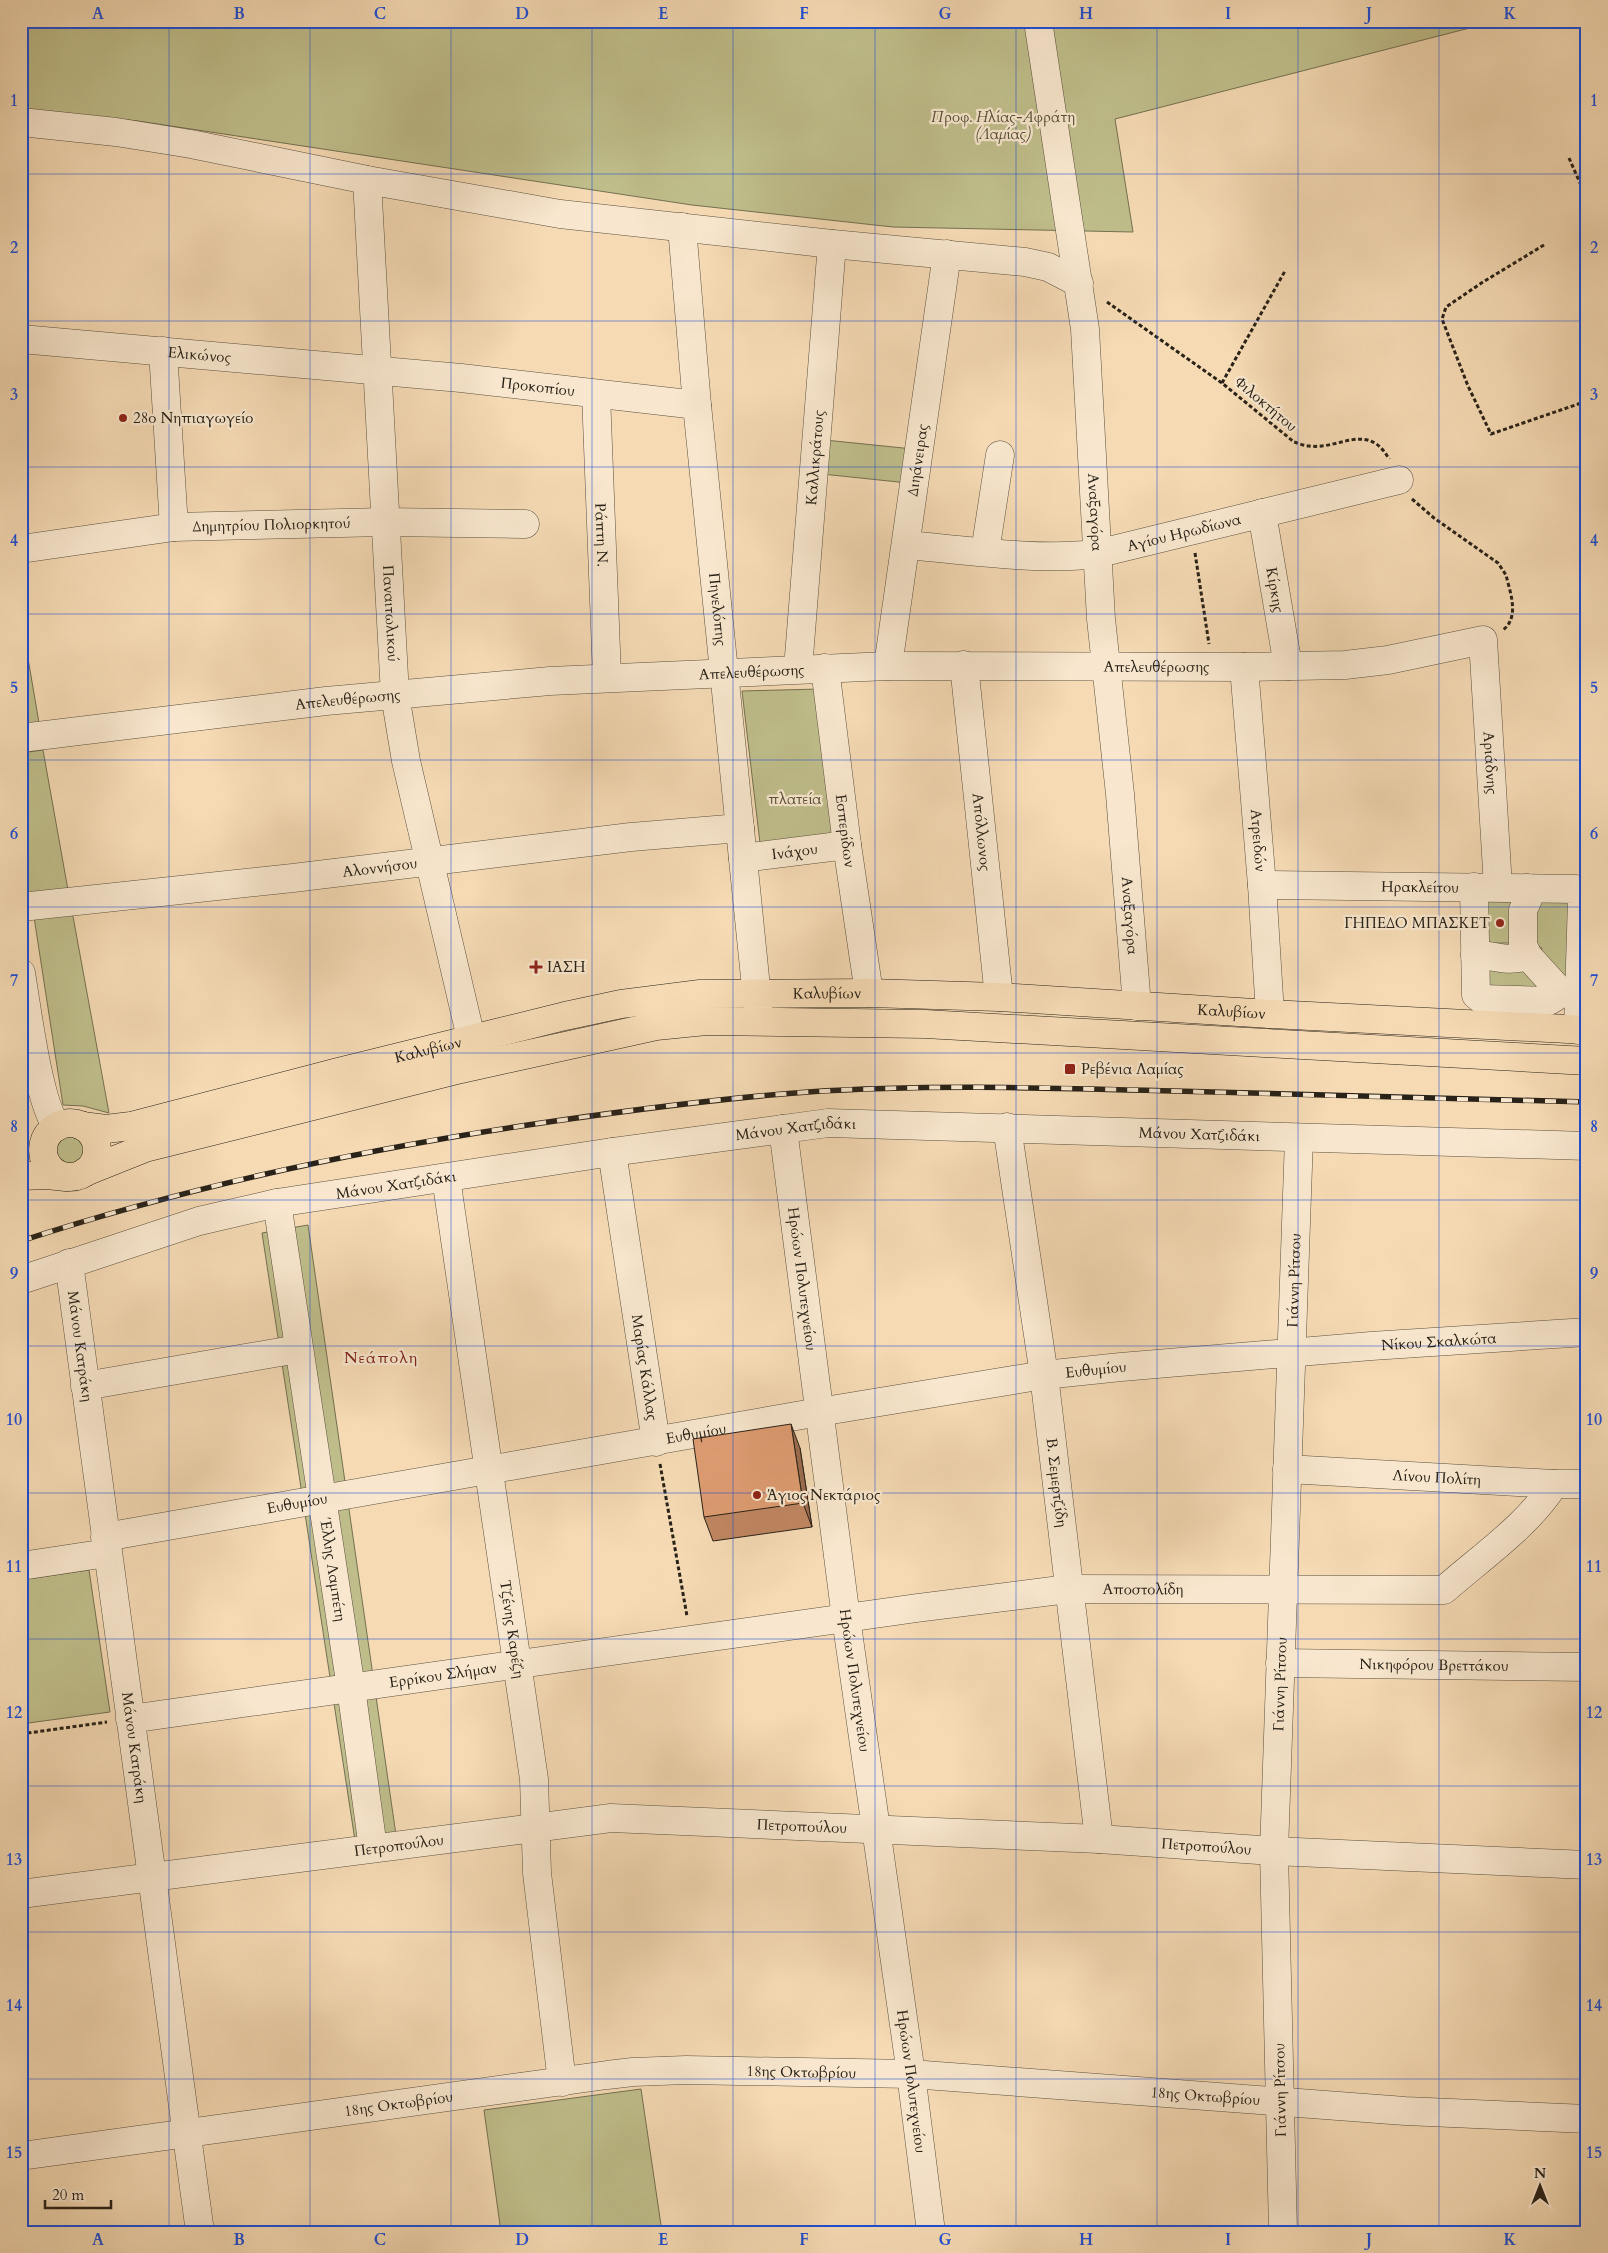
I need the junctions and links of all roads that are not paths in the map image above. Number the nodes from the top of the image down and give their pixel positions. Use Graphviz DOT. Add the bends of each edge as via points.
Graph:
graph roads {
  1 [pos="1038,21"];
  2 [pos="21,122"];
  3 [pos="367,180"];
  4 [pos="682,227"];
  5 [pos="832,244"];
  6 [pos="948,254"];
  7 [pos="1079,282"];
  8 [pos="21,339"];
  9 [pos="163,351"];
  10 [pos="377,371"];
  11 [pos="596,394"];
  12 [pos="697,405"];
  13 [pos="1000,455"];
  14 [pos="1399,480"];
  15 [pos="1262,513"];
  16 [pos="385,522"];
  17 [pos="525,524"];
  18 [pos="174,527"];
  19 [pos="906,545"];
  20 [pos="21,549"];
  21 [pos="985,552"];
  22 [pos="1096,554"];
  23 [pos="1483,640"];
  24 [pos="964,665"];
  25 [pos="1106,665"];
  26 [pos="888,666"];
  27 [pos="1288,666"];
  28 [pos="1244,667"];
  29 [pos="825,668"];
  30 [pos="798,669"];
  31 [pos="724,672"];
  32 [pos="607,677"];
  33 [pos="395,695"];
  34 [pos="21,738"];
  35 [pos="740,828"];
  36 [pos="847,845"];
  37 [pos="743,858"];
  38 [pos="430,862"];
  39 [pos="1262,885"];
  40 [pos="1486,887"];
  41 [pos="1527,888"];
  42 [pos="21,907"];
  43 [pos="1475,955"];
  44 [pos="1528,956"];
  45 [pos="21,972"];
  46 [pos="757,992"];
  47 [pos="869,993"];
  48 [pos="999,997"];
  49 [pos="1137,1006"];
  50 [pos="1270,1014"];
  51 [pos="759,1022"];
  52 [pos="1582,1030"];
  53 [pos="471,1038"];
  54 [pos="1587,1061"];
  55 [pos="64,1128"];
  56 [pos="783,1128"];
  57 [pos="1007,1128"];
  58 [pos="1299,1138"];
  59 [pos="1587,1146"];
  60 [pos="21,1148"];
  61 [pos="612,1152"];
  62 [pos="76,1175"];
  63 [pos="21,1176"];
  64 [pos="446,1178"];
  65 [pos="277,1202"];
  66 [pos="69,1262"];
  67 [pos="21,1280"];
  68 [pos="1587,1332"];
  69 [pos="298,1349"];
  70 [pos="1291,1353"];
  71 [pos="1044,1375"];
  72 [pos="85,1386"];
  73 [pos="820,1412"];
  74 [pos="656,1442"];
  75 [pos="1287,1469"];
  76 [pos="488,1471"];
  77 [pos="1554,1484"];
  78 [pos="1587,1484"];
  79 [pos="322,1500"];
  80 [pos="106,1545"];
  81 [pos="21,1566"];
  82 [pos="1068,1589"];
  83 [pos="1283,1590"];
  84 [pos="846,1618"];
  85 [pos="1280,1663"];
  86 [pos="516,1664"];
  87 [pos="1587,1666"];
  88 [pos="351,1688"];
  89 [pos="130,1719"];
  90 [pos="536,1827"];
  91 [pos="876,1829"];
  92 [pos="1099,1839"];
  93 [pos="373,1848"];
  94 [pos="1274,1850"];
  95 [pos="1587,1865"];
  96 [pos="152,1876"];
  97 [pos="21,1894"];
  98 [pos="911,2074"];
  99 [pos="562,2082"];
  100 [pos="1280,2103"];
  101 [pos="1587,2119"];
  102 [pos="185,2134"];
  103 [pos="21,2156"];
  104 [pos="200,2232"];
  105 [pos="931,2232"];
  106 [pos="1283,2232"];
  1 -- 7 [label="street, Αναξαγόρα"];
  2 -- 3 [label="street" via="191,144"];
  3 -- 4 [label="street" via="560,214"];
  3 -- 10 [label="street, Παναιτωλικού"];
  4 -- 5 [label="street"];
  4 -- 12 [label="street, Πηνελόπης"];
  5 -- 6 [label="street"];
  5 -- 30 [label="street, Καλλικράτους"];
  6 -- 7 [label="street" via="1025,262"];
  6 -- 19 [label="street, Διηάνειρας"];
  7 -- 22 [label="street, Αναξαγόρα" via="1090,384"];
  8 -- 9 [label="street, Ελικώνος"];
  9 -- 10 [label="street, Ελικώνος"];
  9 -- 18 [label="street"];
  10 -- 11 [label="street, Προκοπίου"];
  10 -- 16 [label="street, Παναιτωλικού"];
  11 -- 12 [label="street, Προκοπίου"];
  11 -- 32 [label="street, Ράπτη Ν."];
  12 -- 31 [label="street, Πηνελόπης"];
  13 -- 21 [label="street"];
  14 -- 15 [label="street, Αγίου Ηρωδίωνα"];
  15 -- 22 [label="street, Αγίου Ηρωδίωνα"];
  15 -- 27 [label="street, Κίρκης"];
  16 -- 17 [label="street, Δημητρίου Πολιορκητού"];
  16 -- 18 [label="street, Δημητρίου Πολιορκητού"];
  16 -- 33 [label="street, Παναιτωλικού"];
  18 -- 20 [label="street, Δημητρίου Πολιορκητού"];
  19 -- 21 [label="street, Αγίου Ηρωδίωνα"];
  19 -- 26 [label="street, Διηάνειρας"];
  21 -- 22 [label="street, Αγίου Ηρωδίωνα"];
  22 -- 25 [label="street, Αναξαγόρα"];
  23 -- 27 [label="street, Απελευθέρωσης" via="1373,662"];
  23 -- 40 [label="street, Αριάδνης"];
  24 -- 25 [label="street, Απελευθέρωσης"];
  24 -- 26 [label="street, Απελευθέρωσης"];
  24 -- 48 [label="street, Απόλλωνος"];
  25 -- 28 [label="street, Απελευθέρωσης"];
  25 -- 49 [label="street, Αναξαγόρα"];
  26 -- 29 [label="street, Απελευθέρωσης"];
  27 -- 28 [label="street, Απελευθέρωσης"];
  28 -- 39 [label="street, Ατρειδών"];
  29 -- 30 [label="street, Απελευθέρωσης"];
  29 -- 36 [label="street, Εσπερίδων"];
  30 -- 31 [label="street, Απελευθέρωσης"];
  31 -- 32 [label="street, Απελευθέρωσης"];
  31 -- 35 [label="street, Πηνελόπης"];
  32 -- 33 [label="street, Απελευθέρωσης"];
  33 -- 34 [label="street, Απελευθέρωσης"];
  33 -- 38 [label="street, Παναιτωλικού" via="406,761"];
  35 -- 37 [label="street, Πηνελόπης"];
  35 -- 38 [label="street, Αλοννήσου"];
  36 -- 37 [label="street, Ινάχου"];
  36 -- 47 [label="street, Εσπερίδων"];
  37 -- 46 [label="street, Πηνελόπης"];
  38 -- 42 [label="street, Αλοννήσου"];
  38 -- 53 [label="street, Παναιτωλικού"];
  39 -- 40 [label="street, Ηρακλείτου"];
  39 -- 50 [label="street, Ατρειδών"];
  40 -- 41 [label="street, Ηρακλείτου"];
  40 -- 43 [label="street, Αριάδνης"];
  41 -- 44 [label="street" via="1528,899 1522,922 1523,945"];
  41 -- 52 [label="street, Ηρακλείτου" via="1576,889 1582,900"];
  43 -- 44 [label="street" via="1505,960"];
  43 -- 44 [label="street, Αριάδνης" via="1476,995 1481,999 1549,1000 1557,996 1559,990"];
  45 -- 55 [label="street" via="42,1086 51,1116"];
  46 -- 47 [label="main road, Καλυβίων"];
  46 -- 51 [label="street, Πηνελόπης"];
  46 -- 53 [label="main road, Καλυβίων" via="700,994 621,1004"];
  47 -- 48 [label="main road, Καλυβίων"];
  48 -- 49 [label="main road, Καλυβίων"];
  49 -- 50 [label="main road, Καλυβίων"];
  50 -- 52 [label="main road, Καλυβίων"];
  51 -- 54 [label="main road, Καλυβίων" via="925,1024"];
  51 -- 62 [label="main road, Καλυβίων" via="671,1024 541,1050 145,1148"];
  53 -- 55 [label="main road, Καλυβίων" via="131,1126"];
  55 -- 60 [label="main road"];
  55 -- 62 [label="main road" via="93,1136 96,1147 96,1158"];
  55 -- 62 [label="main road" via="44,1143 44,1158 55,1173"];
  56 -- 57 [label="street, Μάνου Χατζιδάκι" via="828,1123"];
  56 -- 61 [label="street, Μάνου Χατζιδάκι"];
  56 -- 73 [label="street, Ηρώων Πολυτεχνείου"];
  57 -- 58 [label="street, Μάνου Χατζιδάκι"];
  57 -- 71 [label="street, Β. Σεμερτζίδη"];
  58 -- 59 [label="street, Μάνου Χατζιδάκι"];
  58 -- 70 [label="street, Γιάννη Ρίτσου"];
  61 -- 64 [label="street, Μάνου Χατζιδάκι"];
  61 -- 74 [label="street, Μαρίας Κάλλας"];
  62 -- 63 [label="main road, Καλυβίων"];
  64 -- 65 [label="street, Μάνου Χατζιδάκι"];
  64 -- 76 [label="street, Τζένης Καρέζη"];
  65 -- 66 [label="street, Μάνου Χατζιδάκι" via="199,1221"];
  65 -- 69 [label="street, Έλλης Λαμπέτη"];
  66 -- 67 [label="street, Μάνου Χατζιδάκι"];
  66 -- 72 [label="street, Μάνου Κατράκη"];
  68 -- 70 [label="street, Νίκου Σκαλκώτα"];
  69 -- 72 [label="street"];
  69 -- 79 [label="street, Έλλης Λαμπέτη"];
  70 -- 71 [label="street, Ευθυμίου"];
  70 -- 75 [label="street, Γιάννη Ρίτσου"];
  71 -- 73 [label="street, Ευθυμίου"];
  71 -- 82 [label="street, Β. Σεμερτζίδη"];
  72 -- 80 [label="street, Μάνου Κατράκη"];
  73 -- 74 [label="street, Ευθυμίου"];
  73 -- 84 [label="street, Ηρώων Πολυτεχνείου"];
  74 -- 76 [label="street, Ευθυμίου"];
  75 -- 77 [label="street, Λίνου Πολίτη"];
  75 -- 83 [label="street, Γιάννη Ρίτσου"];
  76 -- 79 [label="street, Ευθυμίου"];
  76 -- 86 [label="street, Τζένης Καρέζη"];
  77 -- 78 [label="street, Λίνου Πολίτη"];
  77 -- 83 [label="street, Αποστολίδη" via="1530,1515 1444,1590"];
  79 -- 80 [label="street, Ευθυμίου"];
  79 -- 88 [label="street, Έλλης Λαμπέτη"];
  80 -- 81 [label="street, Ευθυμίου"];
  80 -- 89 [label="street, Μάνου Κατράκη"];
  82 -- 83 [label="street, Αποστολίδη"];
  82 -- 84 [label="street, Αποστολίδη"];
  82 -- 92 [label="street, Β. Σεμερτζίδη"];
  83 -- 85 [label="street, Γιάννη Ρίτσου"];
  84 -- 86 [label="street, Ερρίκου Σλήμαν"];
  84 -- 91 [label="street, Ηρώων Πολυτεχνείου"];
  85 -- 87 [label="street, Νικηφόρου Βρεττάκου"];
  85 -- 94 [label="street, Γιάννη Ρίτσου"];
  86 -- 88 [label="street, Ερρίκου Σλήμαν"];
  86 -- 90 [label="street, Τζένης Καρέζη" via="534,1779"];
  88 -- 89 [label="street, Ερρίκου Σλήμαν"];
  88 -- 93 [label="street, Έλλης Λαμπέτη"];
  89 -- 96 [label="street, Μάνου Κατράκη"];
  90 -- 91 [label="street, Πετροπούλου" via="596,1819 637,1818"];
  90 -- 93 [label="street, Πετροπούλου"];
  90 -- 99 [label="street, Τζένης Καρέζη" via="537,1873"];
  91 -- 92 [label="street, Πετροπούλου"];
  91 -- 98 [label="street, Ηρώων Πολυτεχνείου"];
  92 -- 94 [label="street, Πετροπούλου"];
  93 -- 96 [label="street, Πετροπούλου"];
  94 -- 95 [label="street, Πετροπούλου"];
  94 -- 100 [label="street, Γιάννη Ρίτσου"];
  96 -- 97 [label="street, Πετροπούλου"];
  96 -- 102 [label="street, Μάνου Κατράκη"];
  98 -- 99 [label="street, 18ης Οκτωβρίου" via="658,2071"];
  98 -- 100 [label="street, 18ης Οκτωβρίου"];
  98 -- 105 [label="street, Ηρώων Πολυτεχνείου"];
  99 -- 102 [label="street, 18ης Οκτωβρίου"];
  100 -- 101 [label="street, 18ης Οκτωβρίου"];
  100 -- 106 [label="street, Γιάννη Ρίτσου"];
  102 -- 103 [label="street, 18ης Οκτωβρίου"];
  102 -- 104 [label="street, Μάνου Κατράκη"];
}
